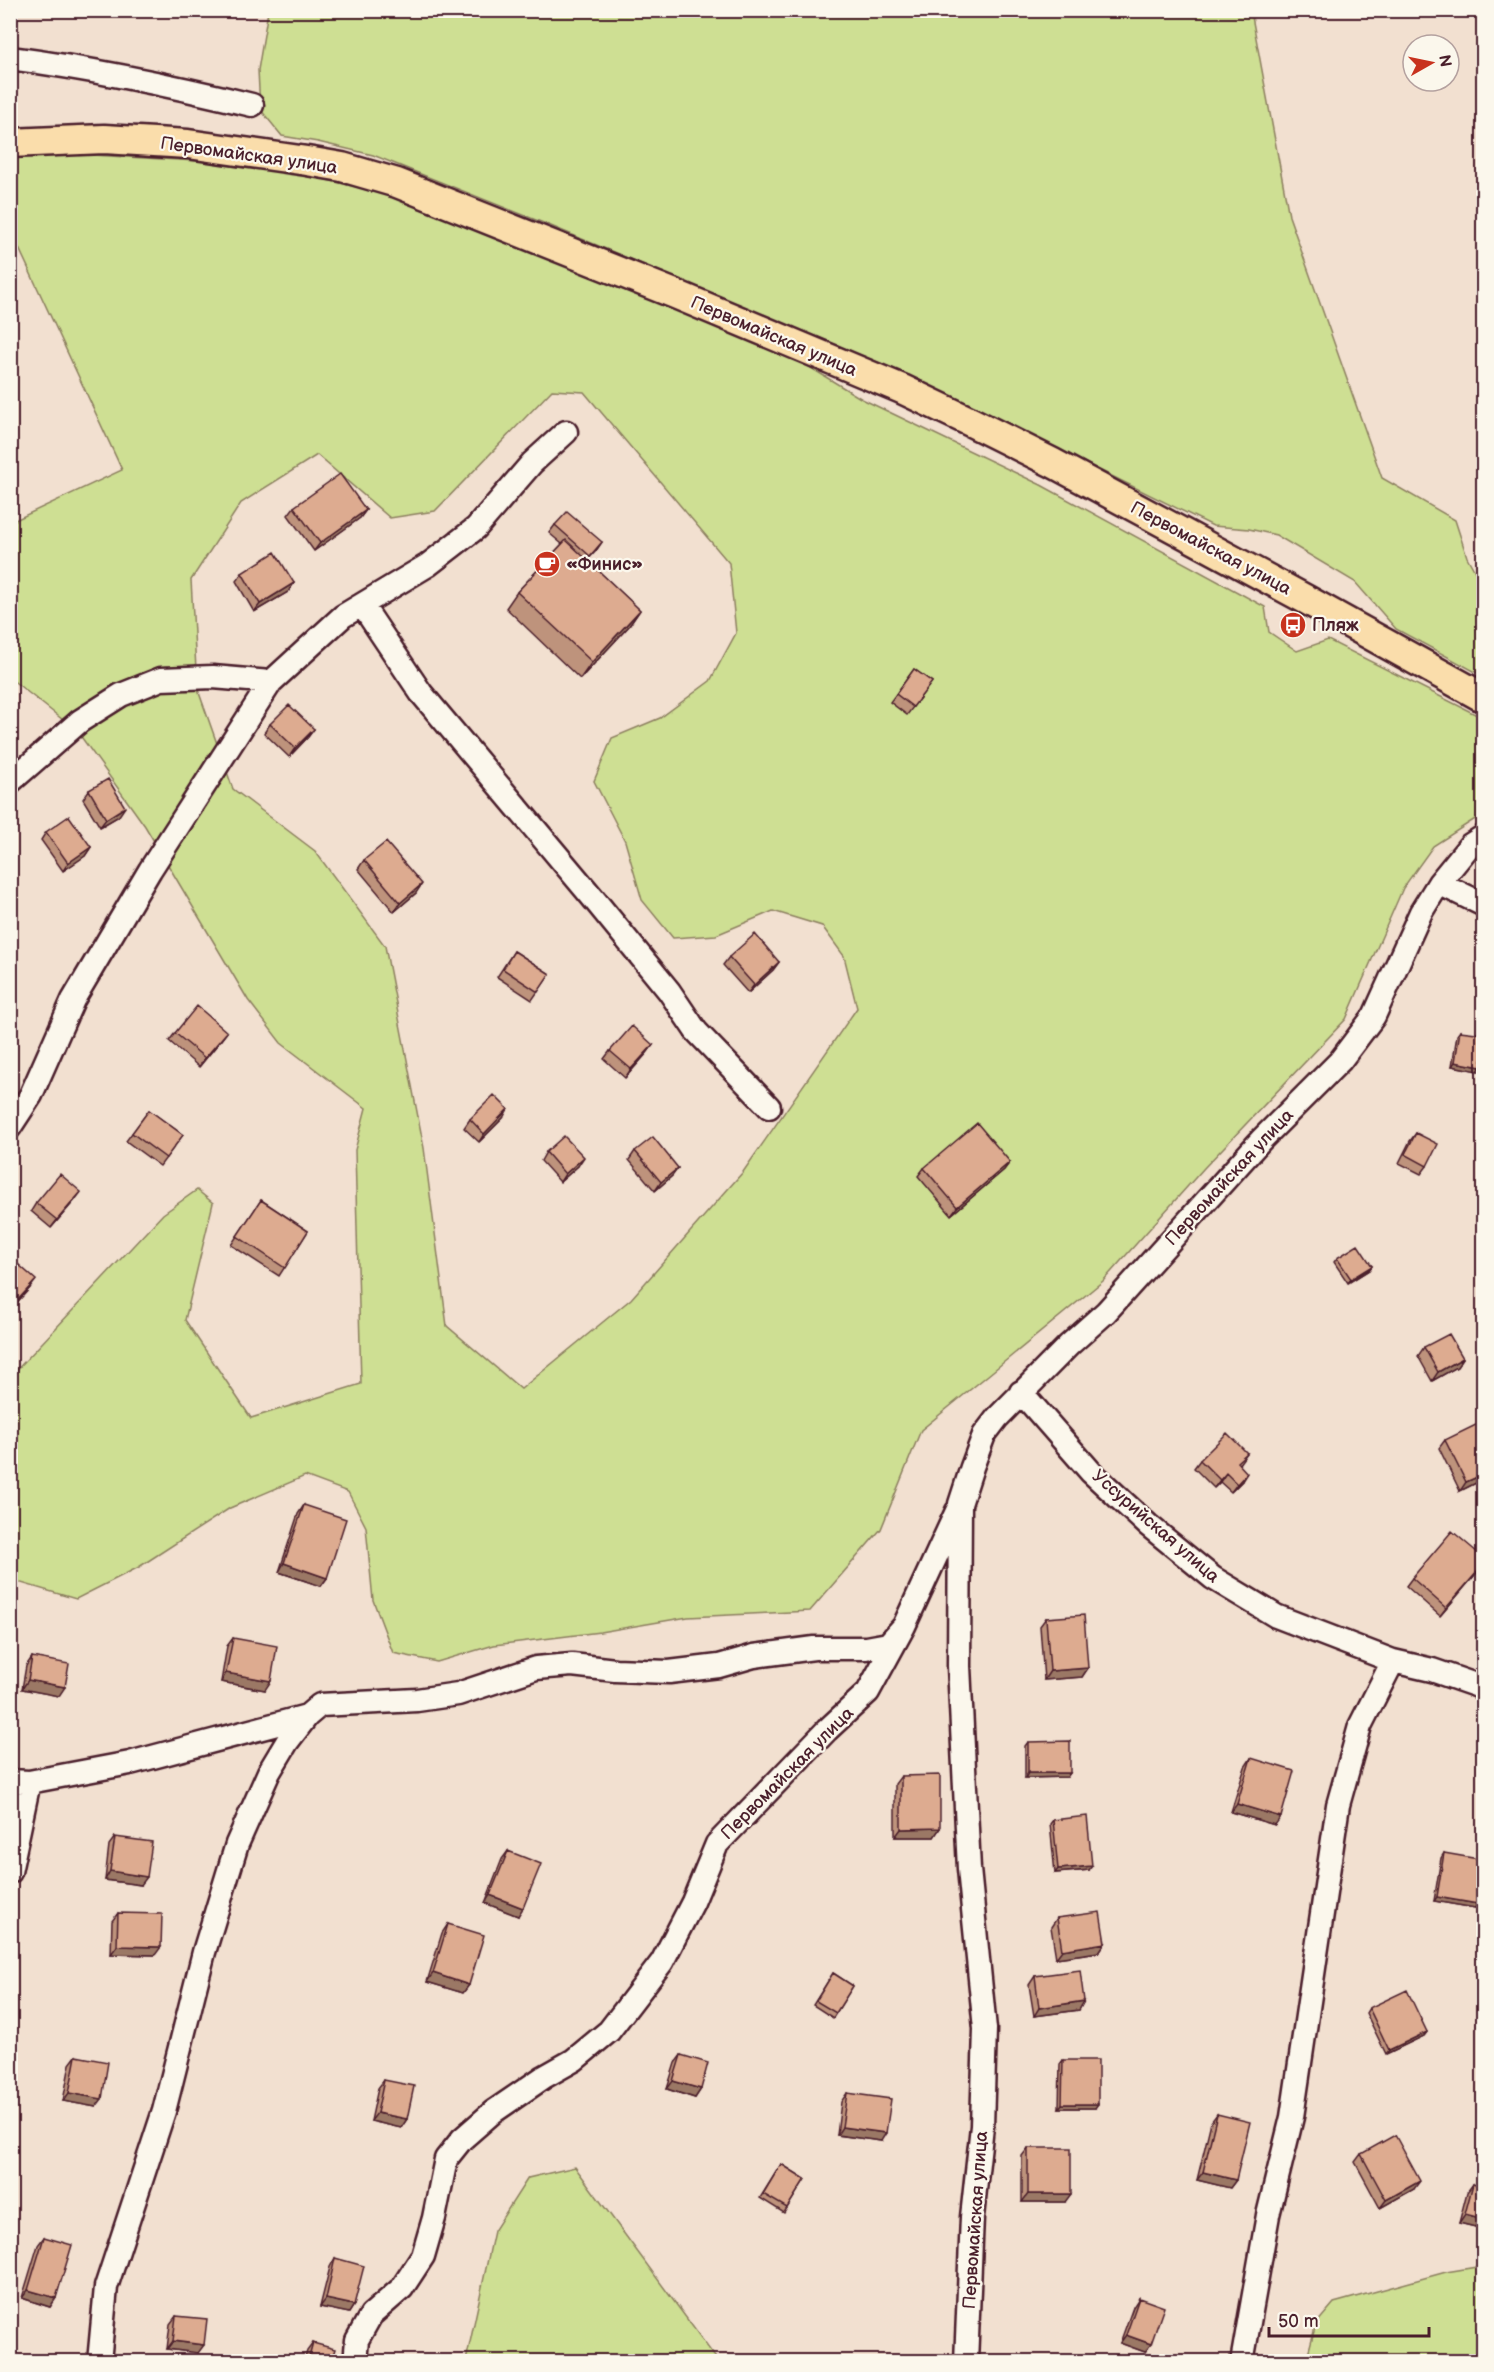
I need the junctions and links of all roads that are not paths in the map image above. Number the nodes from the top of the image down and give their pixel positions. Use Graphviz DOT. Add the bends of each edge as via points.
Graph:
graph roads {
  1 [pos="10,58"];
  2 [pos="252,105"];
  3 [pos="10,143"];
  4 [pos="566,432"];
  5 [pos="362,605"];
  6 [pos="271,682"];
  7 [pos="1484,698"];
  8 [pos="10,782"];
  9 [pos="1484,836"];
  10 [pos="1439,883"];
  11 [pos="1484,905"];
  12 [pos="769,1107"];
  13 [pos="10,1127"];
  14 [pos="1021,1392"];
  15 [pos="960,1504"];
  16 [pos="904,1626"];
  17 [pos="1393,1661"];
  18 [pos="1484,1688"];
  19 [pos="307,1716"];
  20 [pos="20,1781"];
  21 [pos="10,1872"];
  22 [pos="99,2361"];
  23 [pos="355,2361"];
  24 [pos="966,2361"];
  25 [pos="1242,2361"];
  1 -- 2 [label="street" via="89,68"];
  3 -- 7 [label="main road, Первомайская улица" via="105,139 188,144 307,160 397,183 902,389 1053,463"];
  4 -- 5 [label="street" via="532,463 476,528 428,565"];
  5 -- 6 [label="street" via="343,615"];
  5 -- 12 [label="street" via="421,693 601,907 696,1031"];
  6 -- 8 [label="street" via="213,677 161,679 121,695 80,721"];
  6 -- 13 [label="street" via="150,870 73,1000 31,1095"];
  9 -- 10 [label="street, Первомайская улица" via="1470,845"];
  10 -- 11 [label="street"];
  10 -- 14 [label="street, Первомайская улица" via="1421,912 1374,1016 1340,1061 1261,1140 1106,1312"];
  14 -- 15 [label="street, Первомайская улица" via="984,1435"];
  14 -- 17 [label="street, Уссурийская улица" via="1091,1472 1213,1578 1276,1616"];
  15 -- 16 [label="street, Первомайская улица"];
  15 -- 24 [label="street, Первомайская улица" via="959,1666 965,1810 985,2029"];
  16 -- 19 [label="street" via="888,1644 866,1648 814,1648 669,1672 572,1665 537,1668 458,1694 320,1705"];
  16 -- 23 [label="street, Первомайская улица" via="868,1692 717,1844 662,1962 609,2031 574,2060 493,2112 446,2159 423,2256 402,2288 371,2315 357,2340"];
  17 -- 18 [label="street, Уссурийская улица"];
  17 -- 25 [label="street" via="1360,1726 1338,1805 1292,2117 1268,2215"];
  19 -- 20 [label="street" via="130,1763"];
  19 -- 22 [label="street" via="269,1772 237,1844 204,1952 164,2112 106,2287"];
  20 -- 21 [label="street"];
}
